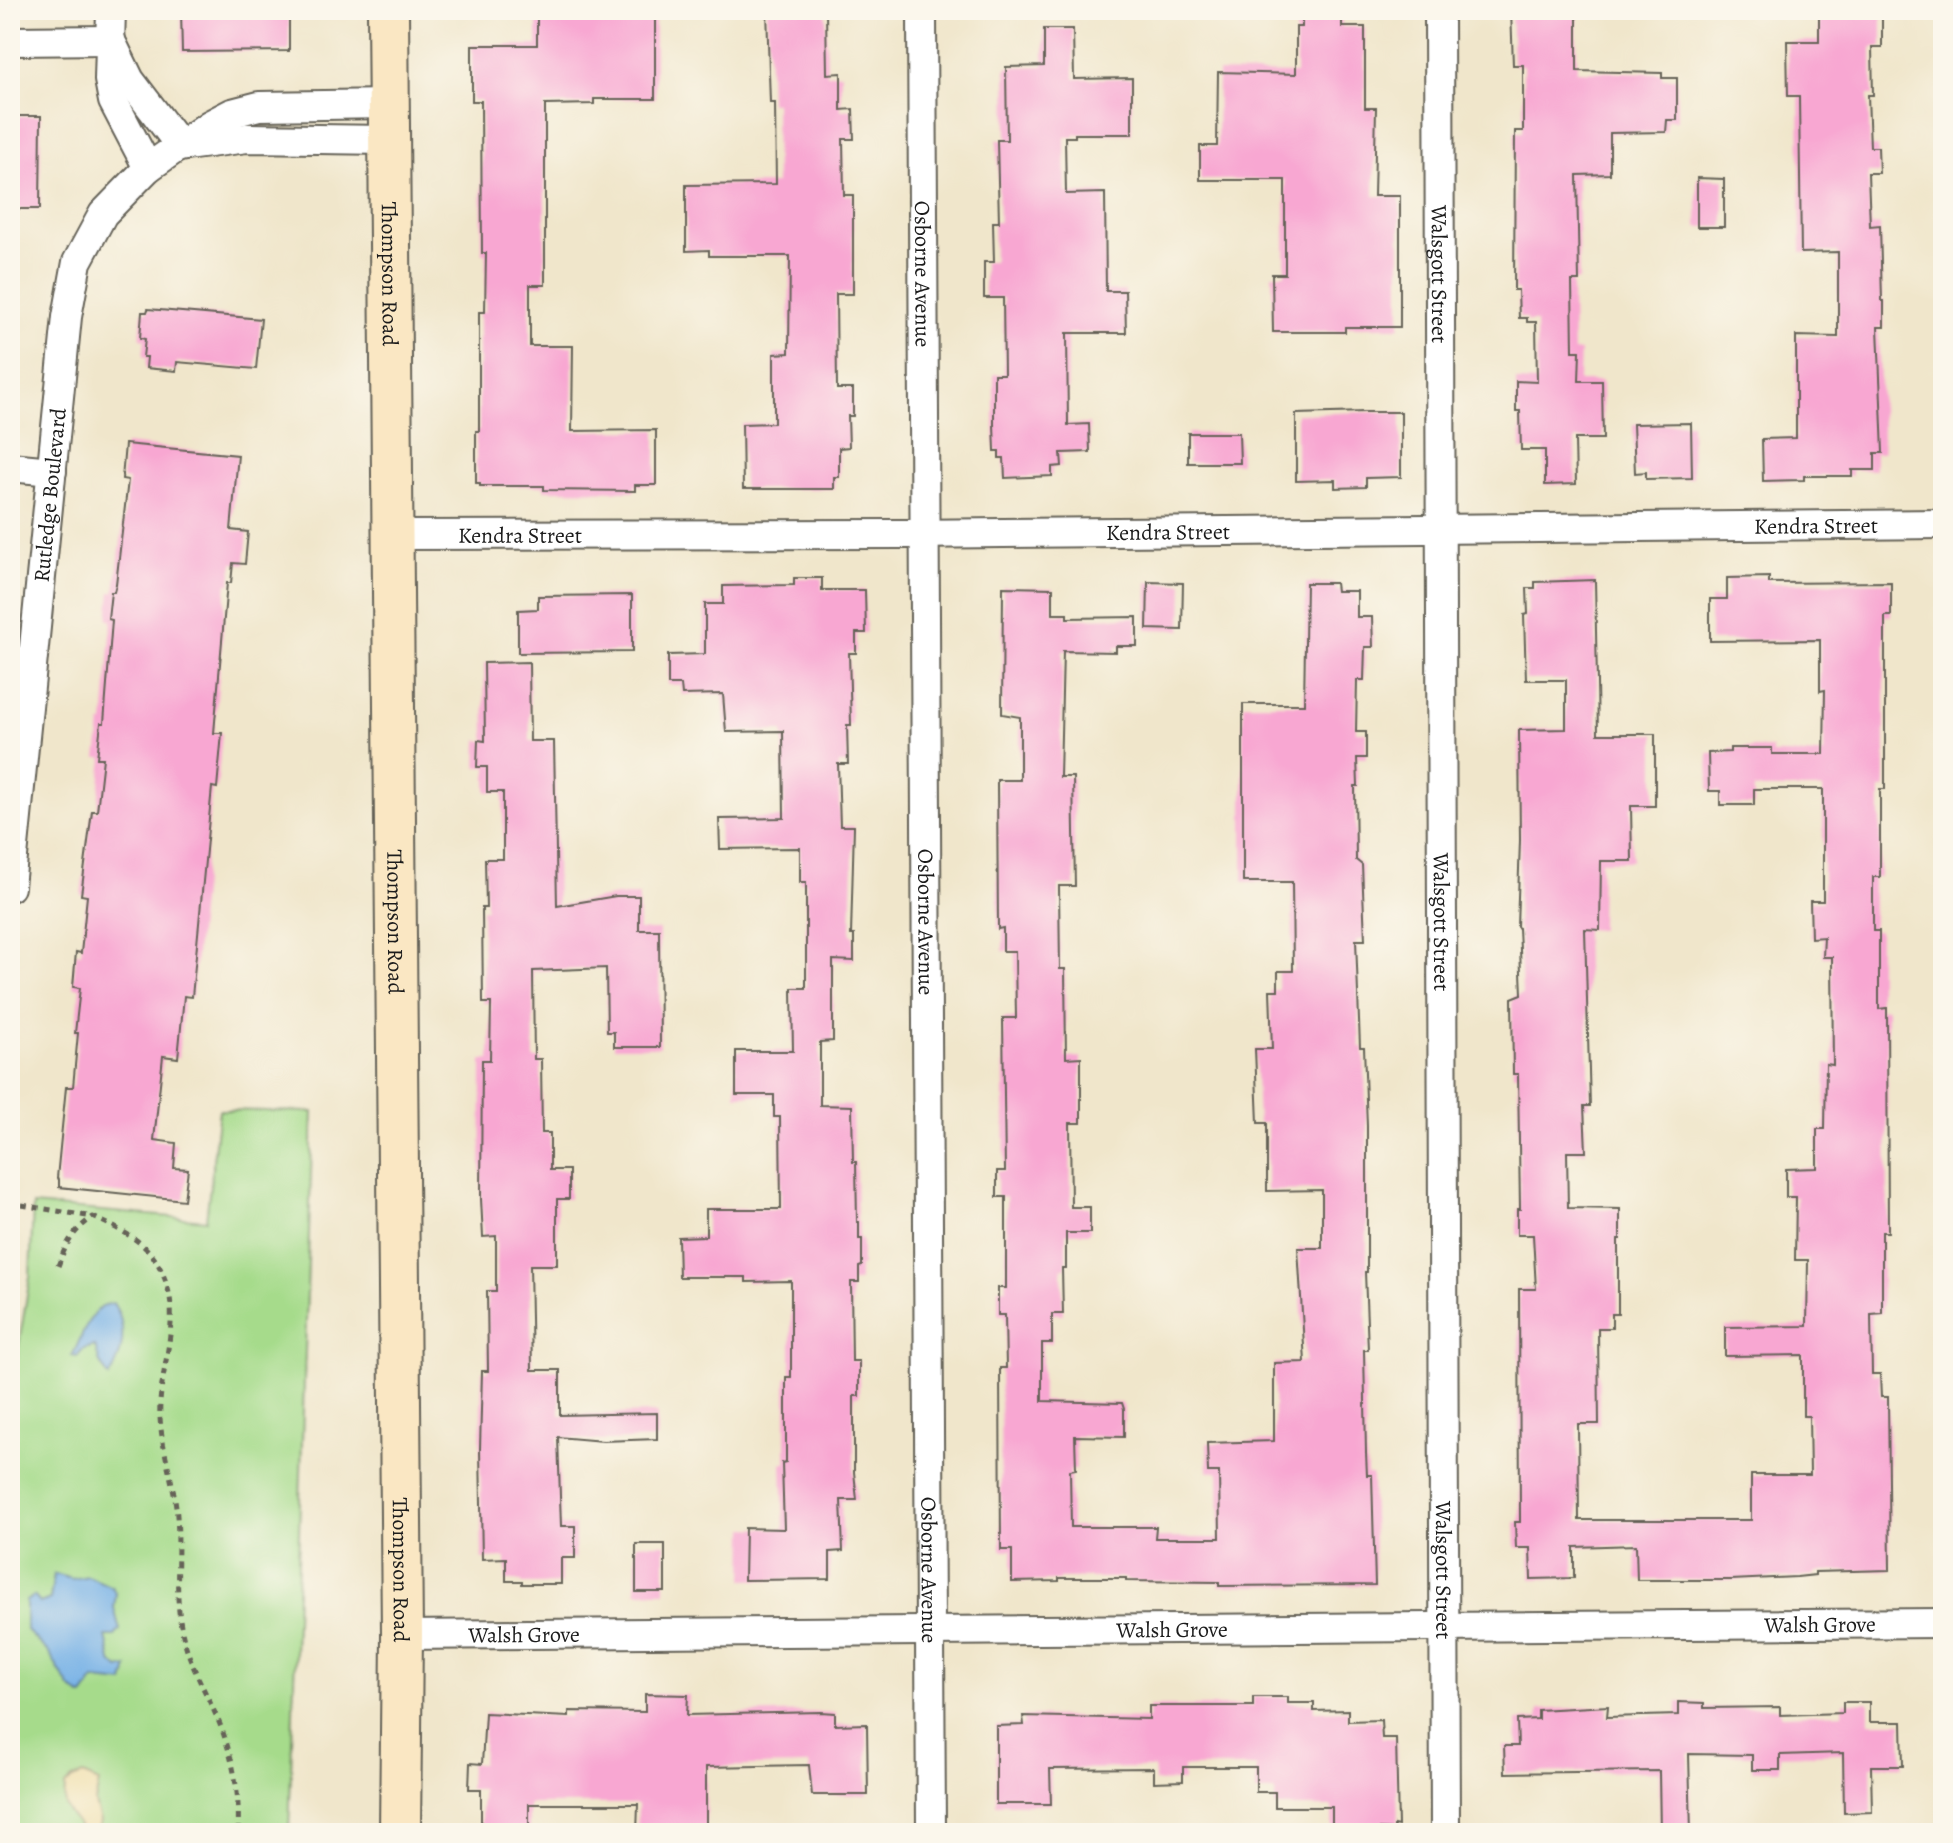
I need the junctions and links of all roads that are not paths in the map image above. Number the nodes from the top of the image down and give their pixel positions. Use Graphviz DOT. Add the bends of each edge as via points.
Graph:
graph roads {
  1 [pos="111,10"];
  2 [pos="388,10"];
  3 [pos="922,10"];
  4 [pos="1439,10"];
  5 [pos="111,40"];
  6 [pos="10,41"];
  7 [pos="388,122"];
  8 [pos="181,147"];
  9 [pos="148,168"];
  10 [pos="10,467"];
  11 [pos="52,471"];
  12 [pos="1943,524"];
  13 [pos="1440,530"];
  14 [pos="926,534"];
  15 [pos="394,535"];
  16 [pos="10,887"];
  17 [pos="1943,1623"];
  18 [pos="1444,1629"];
  19 [pos="930,1631"];
  20 [pos="402,1635"];
  21 [pos="400,1833"];
  22 [pos="931,1833"];
  23 [pos="1445,1833"];
  1 -- 5 [label="street"];
  2 -- 7 [label="main road, Thompson Road"];
  3 -- 14 [label="street, Osborne Avenue"];
  4 -- 13 [label="street, Walsgott Street"];
  5 -- 6 [label="street"];
  5 -- 8 [label="street" via="130,80"];
  5 -- 9 [label="street" via="113,101"];
  7 -- 8 [label="street, Rutledge Boulevard"];
  7 -- 15 [label="main road, Thompson Road"];
  8 -- 9 [label="street, Rutledge Boulevard"];
  9 -- 11 [label="street, Rutledge Boulevard" via="103,214 77,262"];
  10 -- 11 [label="street"];
  11 -- 16 [label="street, Rutledge Boulevard"];
  12 -- 13 [label="street, Kendra Street"];
  13 -- 14 [label="street, Kendra Street"];
  13 -- 18 [label="street, Walsgott Street"];
  14 -- 15 [label="street, Kendra Street"];
  14 -- 19 [label="street, Osborne Avenue"];
  15 -- 20 [label="main road, Thompson Road"];
  17 -- 18 [label="street, Walsh Grove"];
  18 -- 19 [label="street, Walsh Grove"];
  18 -- 23 [label="street, Walsgott Street"];
  19 -- 20 [label="street, Walsh Grove"];
  19 -- 22 [label="street, Osborne Avenue"];
  20 -- 21 [label="main road, Thompson Road"];
}
